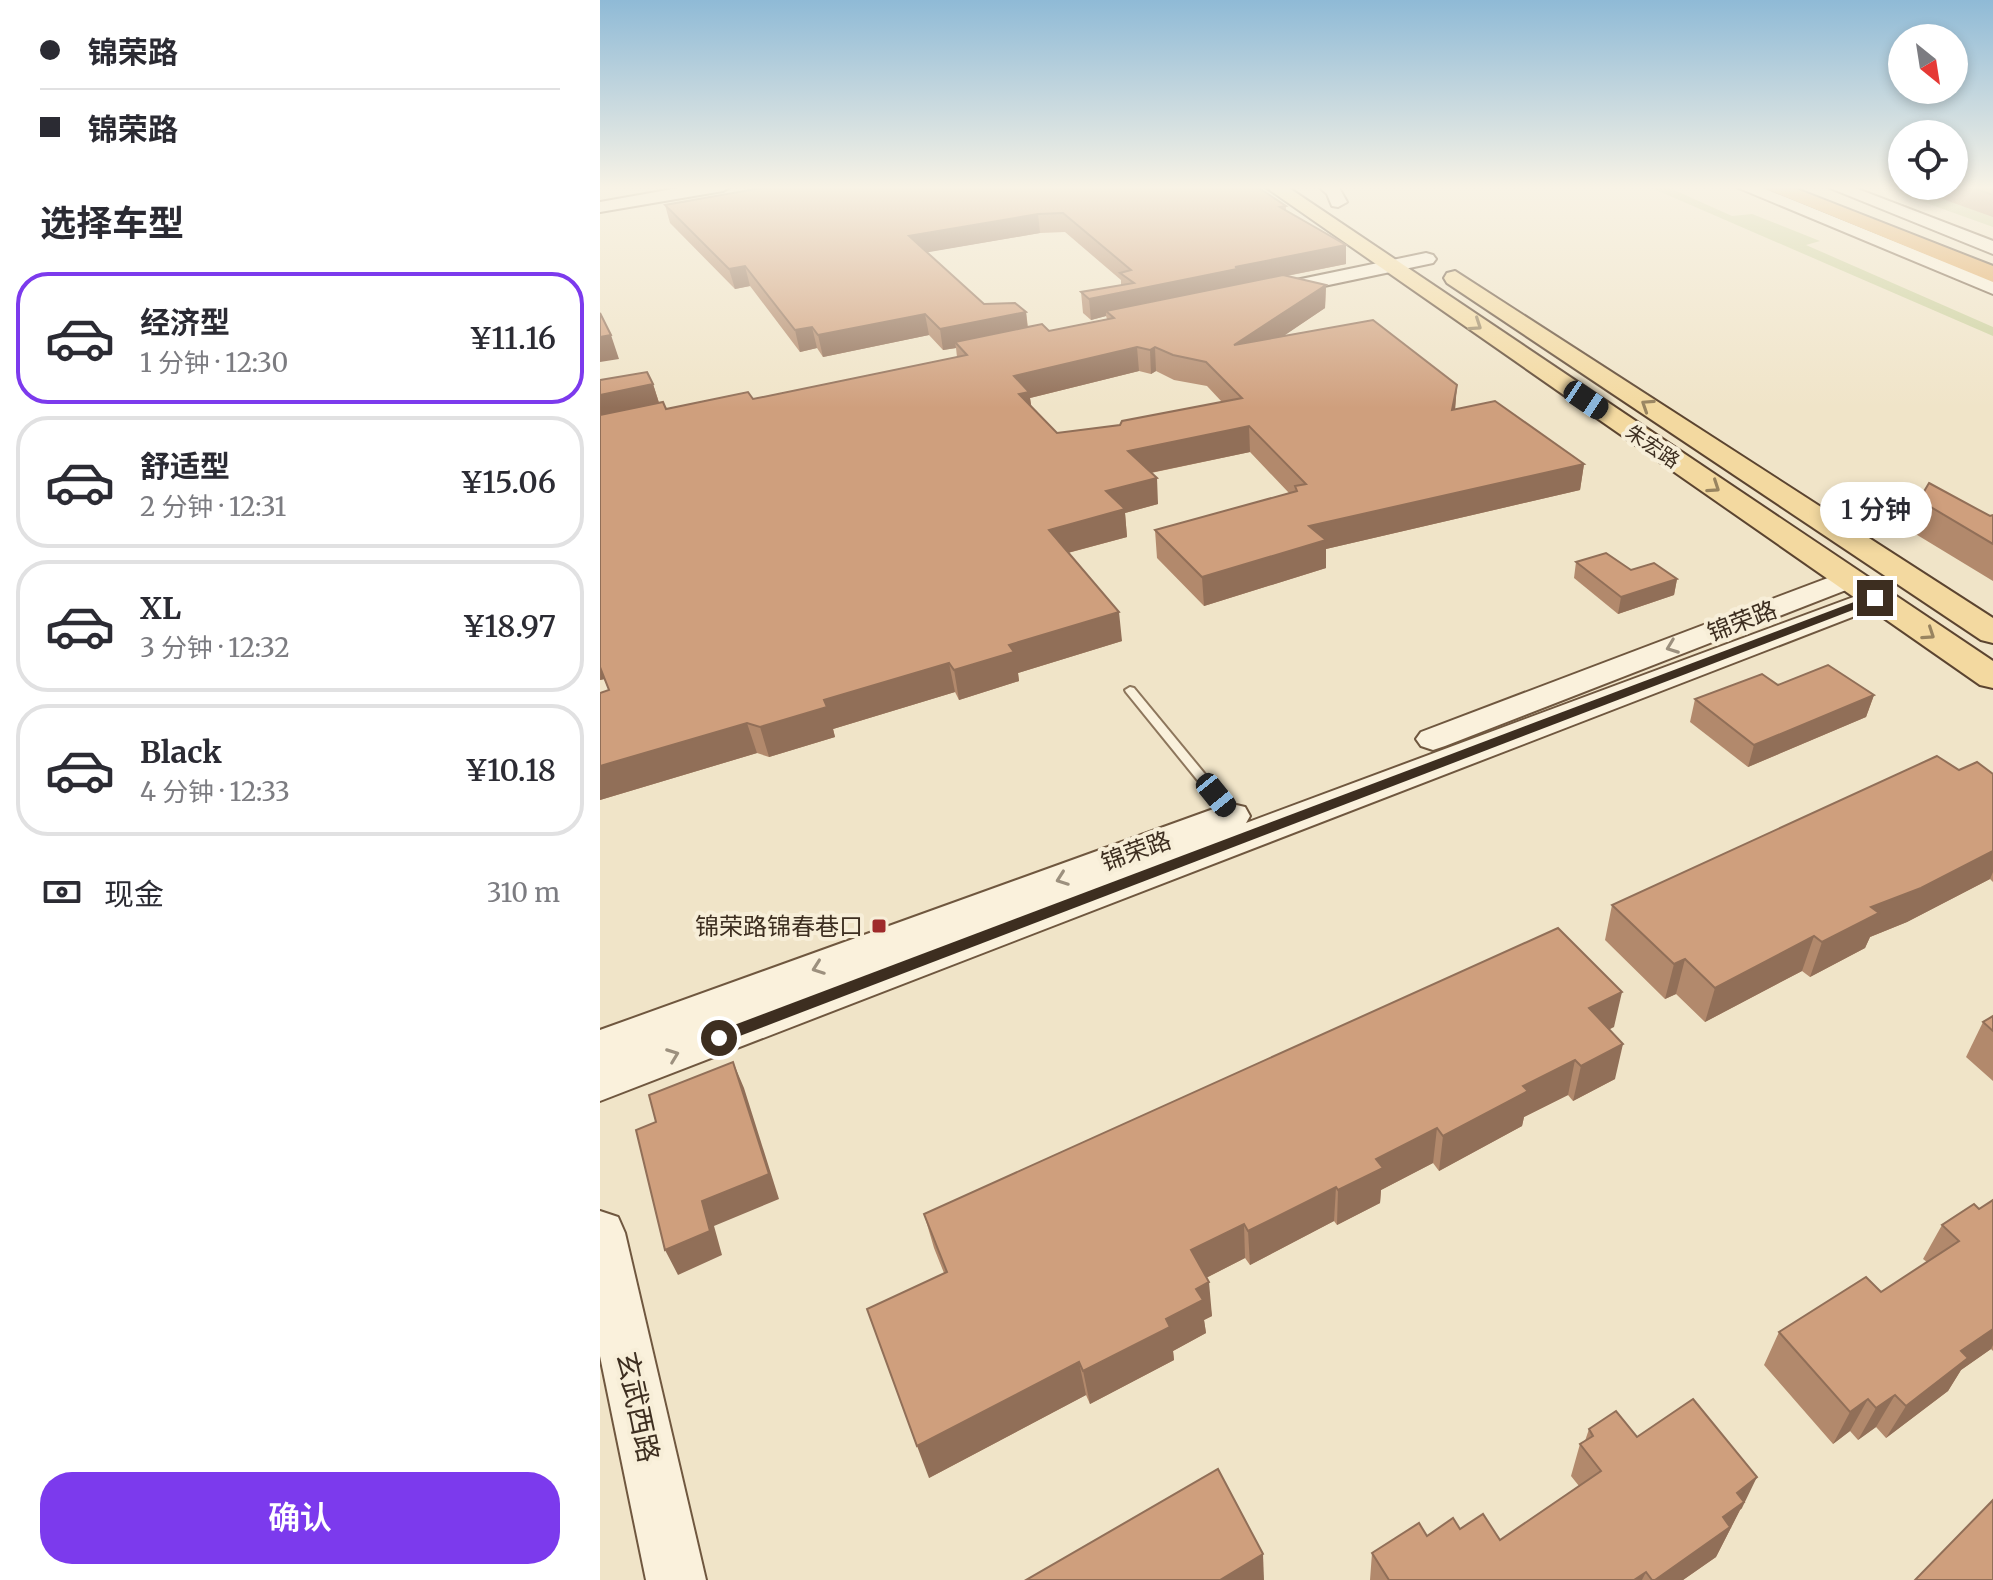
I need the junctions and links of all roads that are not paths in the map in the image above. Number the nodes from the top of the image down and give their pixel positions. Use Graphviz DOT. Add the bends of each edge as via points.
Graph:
graph roads {
  1 [pos="1384,260"];
  2 [pos="1422,260"];
  3 [pos="1427,260"];
  4 [pos="1923,260"];
  5 [pos="1955,260"];
  6 [pos="1392,265"];
  7 [pos="1993,275"];
  8 [pos="1993,288"];
  9 [pos="1240,297"];
  10 [pos="1862,588"];
  11 [pos="1993,633"];
  12 [pos="1993,677"];
  13 [pos="1130,690"];
  14 [pos="1233,816"];
  15 [pos="600,1048"];
  16 [pos="600,1083"];
  17 [pos="600,1233"];
  18 [pos="676,1580"];
  1 -- 6 [label="main road, 朱宏路"];
  2 -- 6 [label="street"];
  11 -- 3 [label="main road, 朱宏路, one-way"];
  4 -- 8 [label="street"];
  5 -- 7 [label="highway"];
  6 -- 9 [label="street"];
  6 -- 10 [label="main road, 朱宏路, one-way"];
  10 -- 12 [label="main road, 朱宏路, one-way"];
  10 -- 14 [label="street, 锦荣路, one-way"];
  16 -- 10 [label="street, 锦荣路, one-way"];
  13 -- 14 [label="lane"];
  14 -- 15 [label="street, 锦荣路, one-way"];
  17 -- 18 [label="street, 玄武西路"];
}
